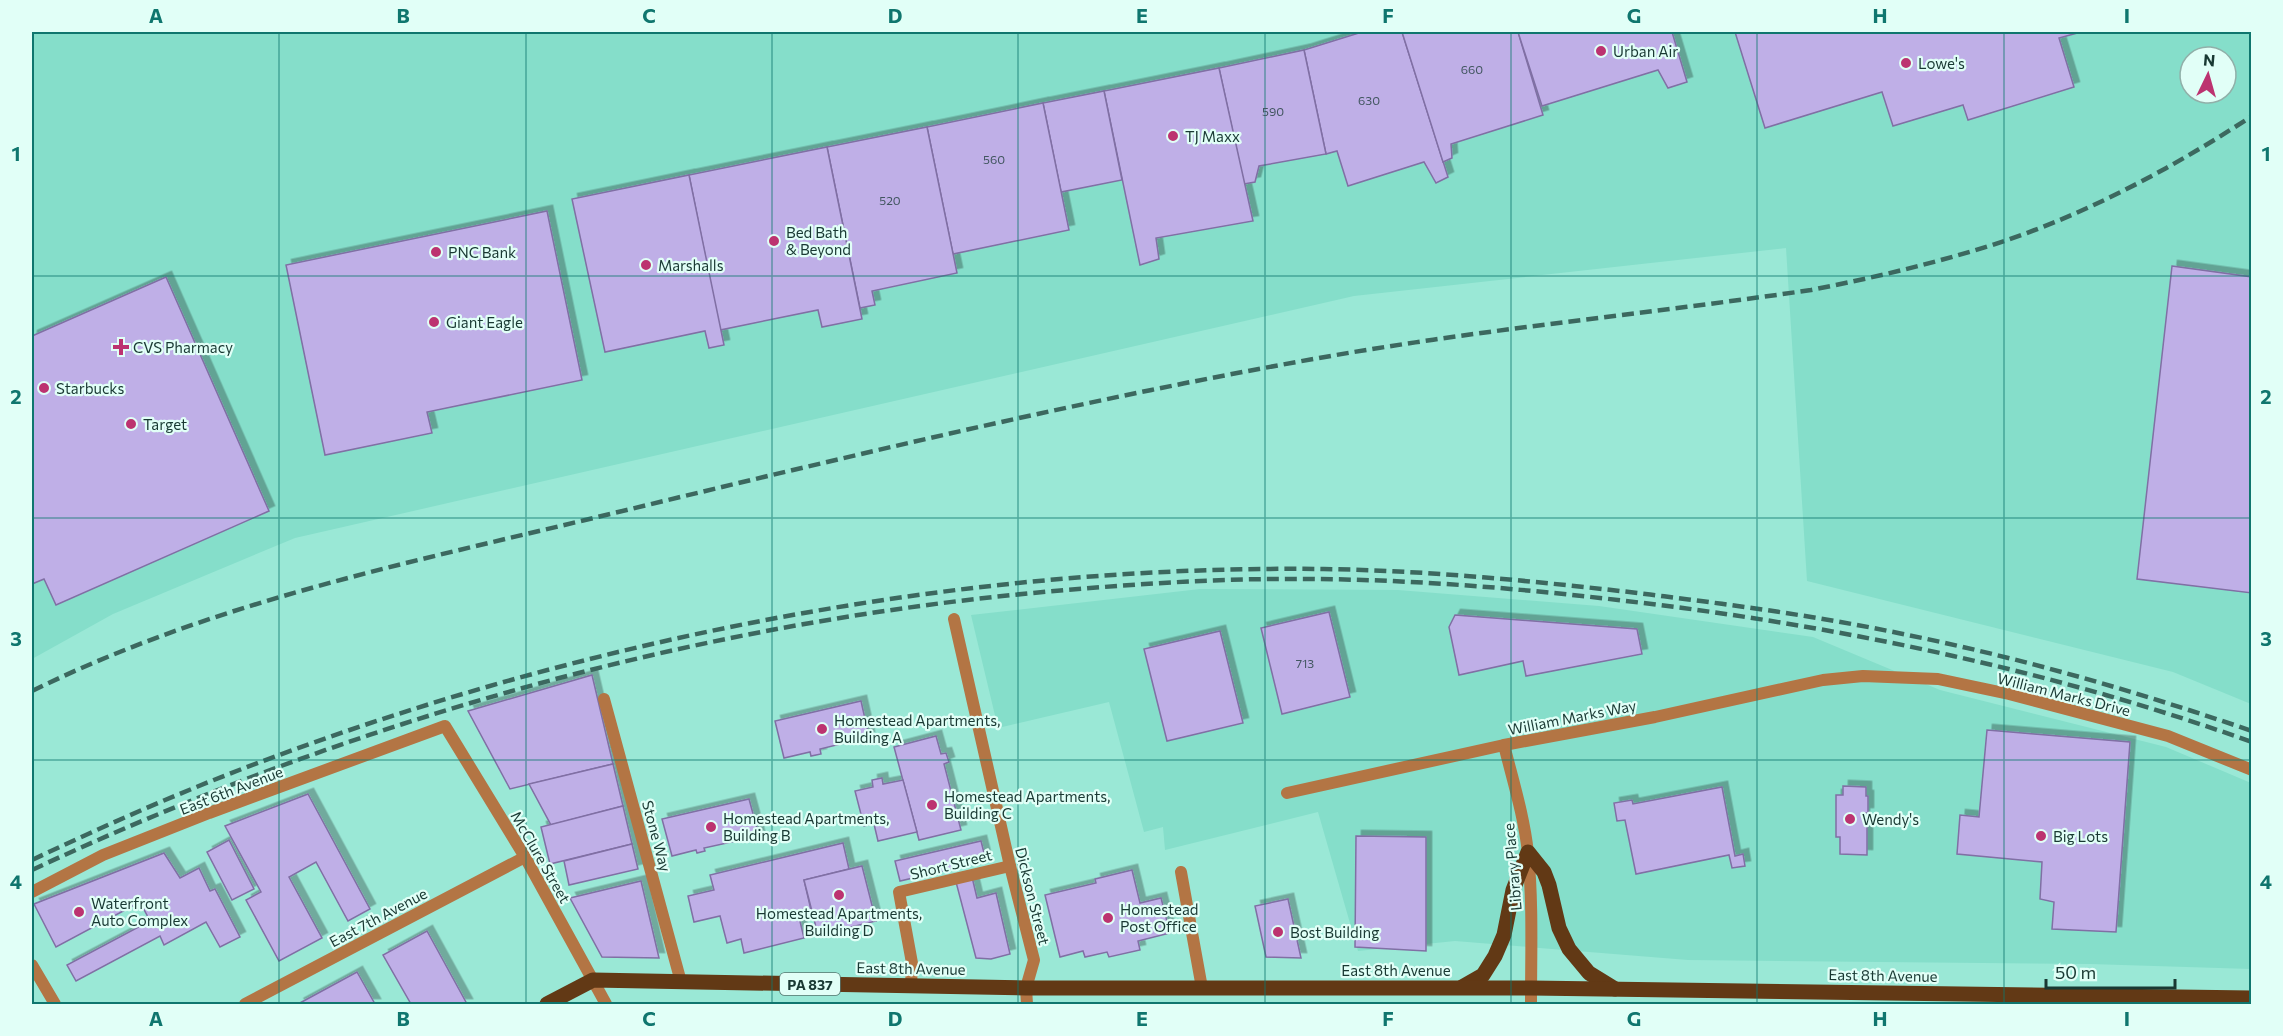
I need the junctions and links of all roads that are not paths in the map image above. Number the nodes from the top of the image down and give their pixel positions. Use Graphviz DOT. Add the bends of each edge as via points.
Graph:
graph roads {
  1 [pos="954,619"];
  2 [pos="1863,676"];
  3 [pos="604,699"];
  4 [pos="445,726"];
  5 [pos="1504,745"];
  6 [pos="2252,770"];
  7 [pos="1287,793"];
  8 [pos="1528,852"];
  9 [pos="525,857"];
  10 [pos="1010,866"];
  11 [pos="1181,872"];
  12 [pos="32,892"];
  13 [pos="32,965"];
  14 [pos="593,980"];
  15 [pos="681,982"];
  16 [pos="911,986"];
  17 [pos="1026,988"];
  18 [pos="1202,988"];
  19 [pos="1460,988"];
  20 [pos="1531,988"];
  21 [pos="1616,990"];
  22 [pos="2252,998"];
  23 [pos="1981,999"];
  24 [pos="55,1005"];
  25 [pos="245,1005"];
  26 [pos="547,1005"];
  27 [pos="606,1005"];
  28 [pos="1027,1005"];
  29 [pos="1531,1005"];
  1 -- 10 [label="street, Dickson Street"];
  2 -- 5 [label="street, William Marks Way" via="1823,680"];
  2 -- 6 [label="street, William Marks Drive" via="1938,679 2009,694 2168,736"];
  3 -- 15 [label="street, Stone Way"];
  4 -- 9 [label="street, McClure Street"];
  4 -- 12 [label="street, East 6th Avenue" via="103,855"];
  5 -- 7 [label="street, William Marks Way"];
  5 -- 8 [label="street, Library Place"];
  8 -- 19 [label="main road" via="1495,956 1483,975"];
  8 -- 20 [label="street, Library Place"];
  8 -- 21 [label="main road" via="1544,872 1569,950 1589,973"];
  9 -- 14 [label="street, McClure Street"];
  9 -- 25 [label="street, East 7th Avenue"];
  10 -- 16 [label="street, Short Street" via="899,892 912,963"];
  10 -- 17 [label="street, Dickson Street" via="1034,960"];
  11 -- 18 [label="street"];
  13 -- 24 [label="street"];
  14 -- 15 [label="main road, East 8th Avenue / PA 837"];
  14 -- 26 [label="main road, East 8th Avenue / PA 837"];
  14 -- 27 [label="street, McClure Street"];
  15 -- 16 [label="main road, East 8th Avenue / PA 837"];
  16 -- 17 [label="main road, East 8th Avenue / PA 837"];
  17 -- 18 [label="main road, East 8th Avenue / PA 837"];
  17 -- 28 [label="street, Dickson Street"];
  18 -- 19 [label="main road, East 8th Avenue / PA 837"];
  19 -- 20 [label="main road, East 8th Avenue / PA 837"];
  20 -- 21 [label="main road, East 8th Avenue / PA 837"];
  20 -- 29 [label="street, Library Place"];
  21 -- 23 [label="main road, East 8th Avenue / PA 837"];
  22 -- 23 [label="main road, East 8th Avenue / PA 837"];
}
